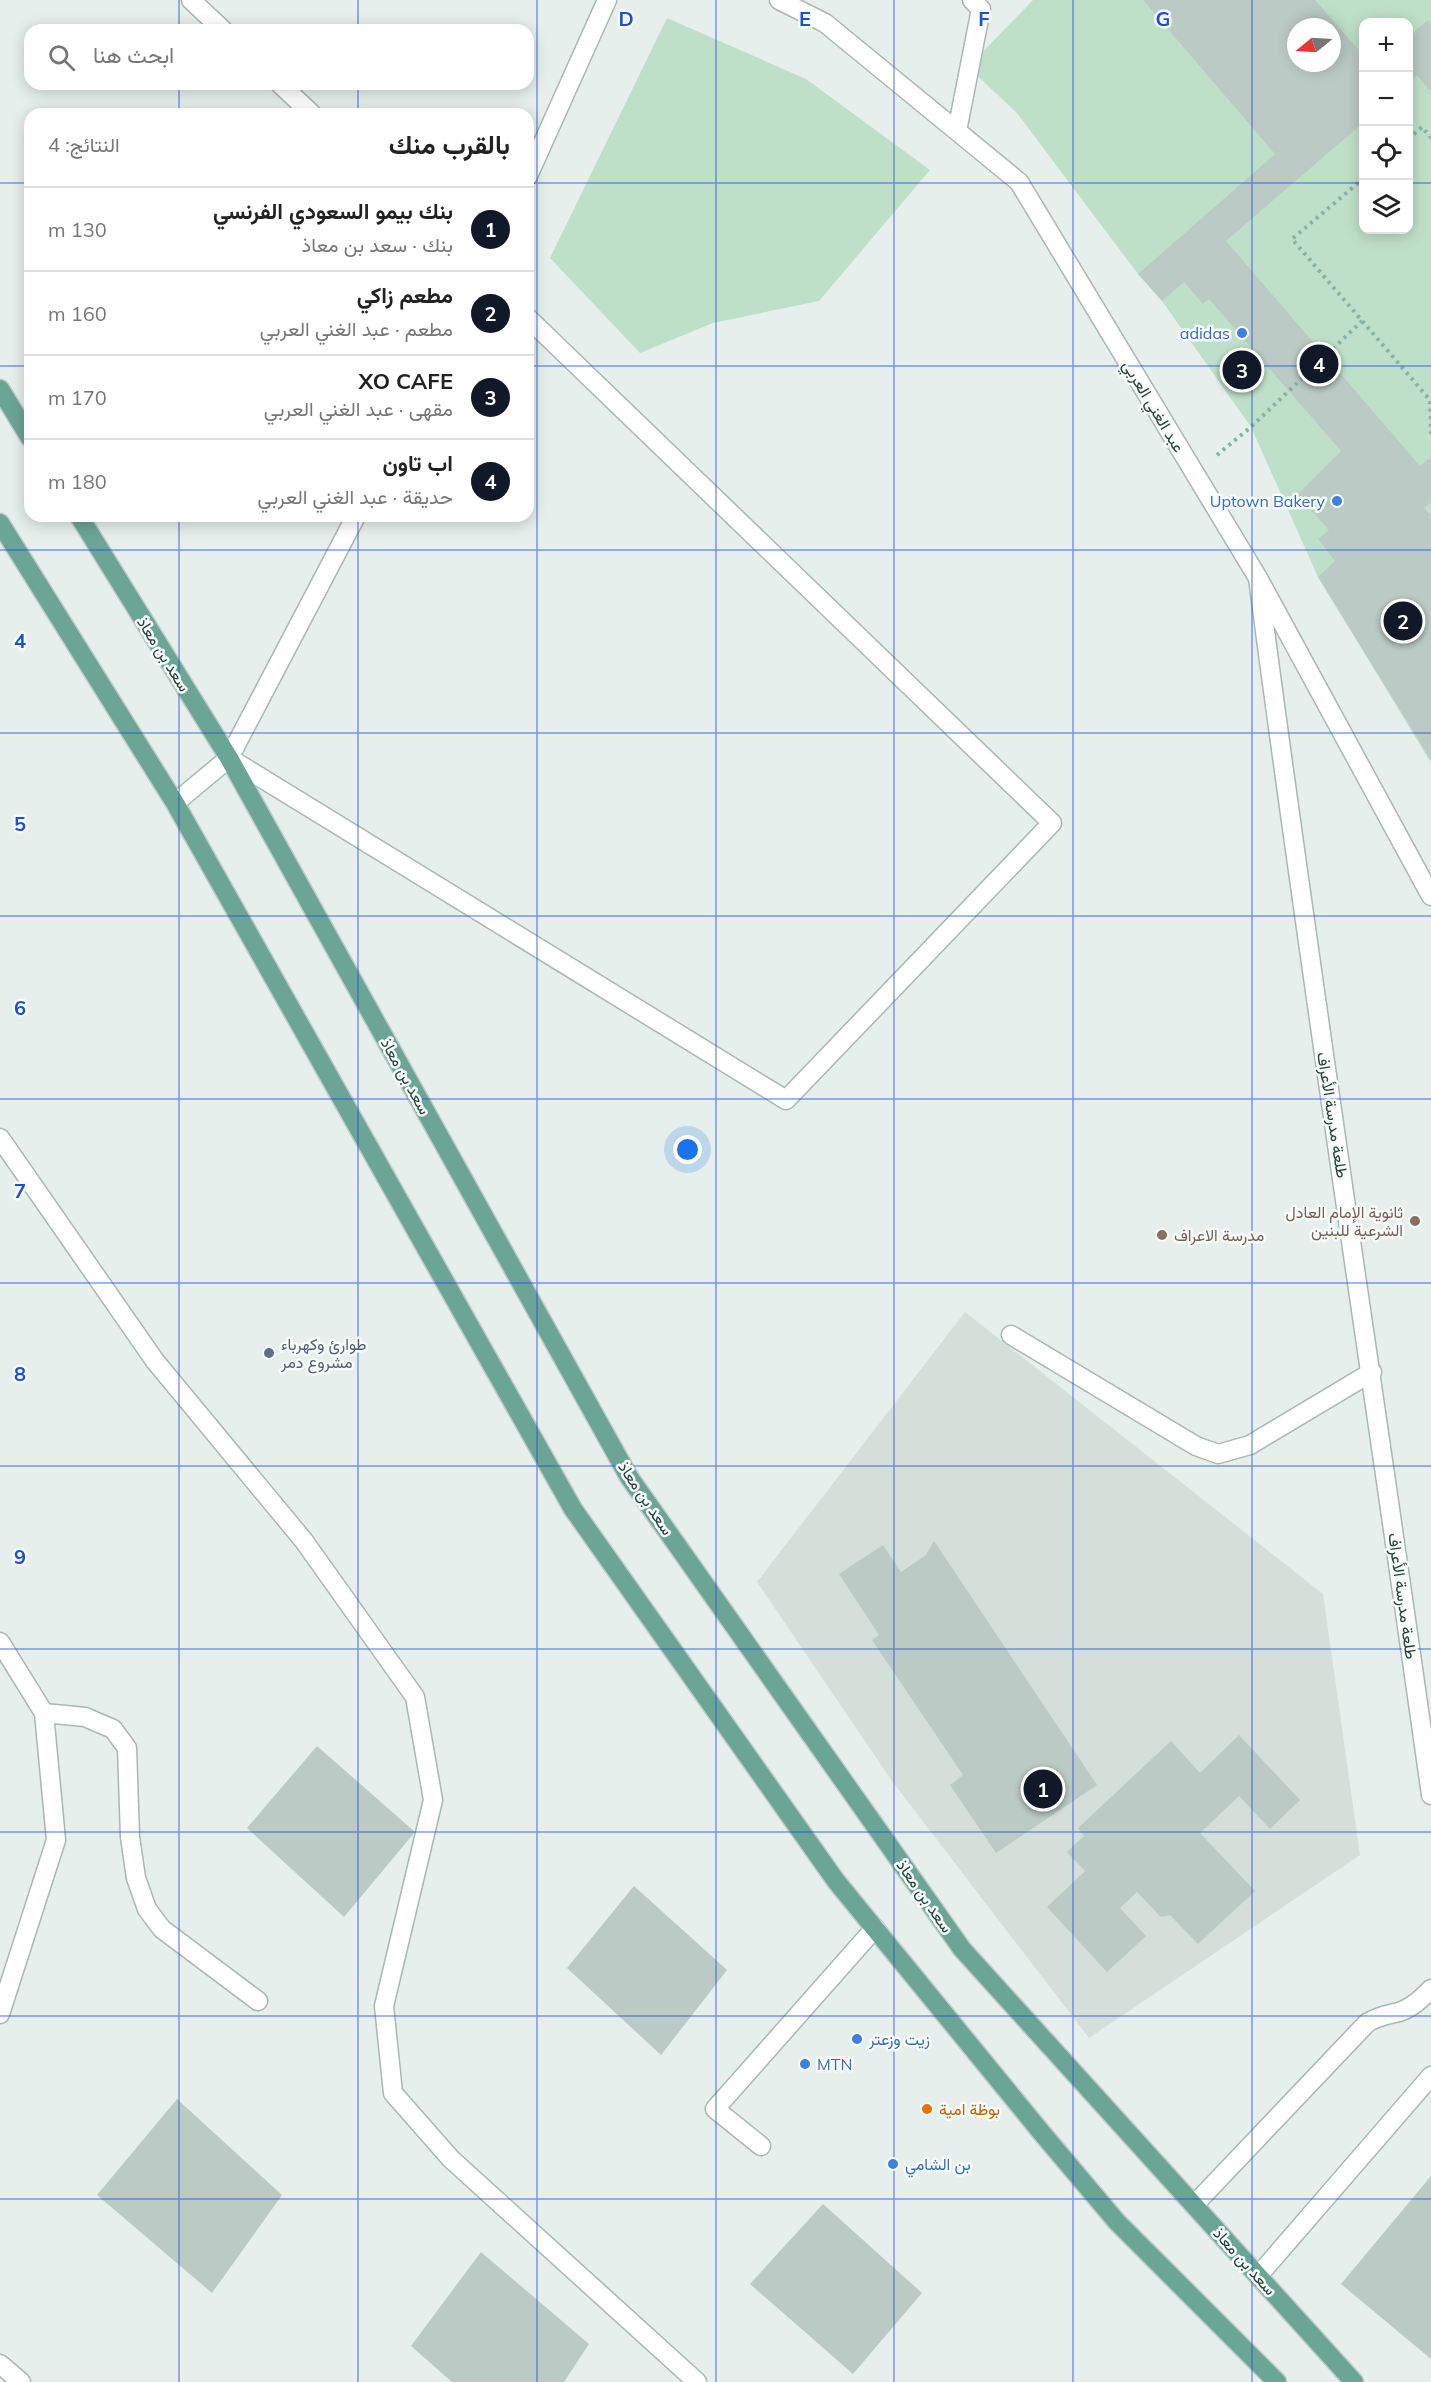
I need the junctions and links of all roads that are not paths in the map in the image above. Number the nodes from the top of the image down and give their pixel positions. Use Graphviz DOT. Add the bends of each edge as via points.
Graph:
graph roads {
  1 [pos="191,0"];
  2 [pos="607,0"];
  3 [pos="779,0"];
  4 [pos="981,3"];
  5 [pos="217,24"];
  6 [pos="286,90"];
  7 [pos="306,108"];
  8 [pos="957,131"];
  9 [pos="534,163"];
  10 [pos="534,324"];
  11 [pos="0,389"];
  12 [pos="24,428"];
  13 [pos="83,522"];
  14 [pos="353,522"];
  15 [pos="0,523"];
  16 [pos="1258,578"];
  17 [pos="229,758"];
  18 [pos="175,803"];
  19 [pos="1431,896"];
  20 [pos="0,1138"];
  21 [pos="1011,1335"];
  22 [pos="1372,1372"];
  23 [pos="0,1642"];
  24 [pos="44,1713"];
  25 [pos="1431,1795"];
  26 [pos="875,1928"];
  27 [pos="1431,1989"];
  28 [pos="258,2001"];
  29 [pos="0,2014"];
  30 [pos="1431,2076"];
  31 [pos="761,2146"];
  32 [pos="1194,2205"];
  33 [pos="1258,2276"];
  34 [pos="0,2364"];
  35 [pos="21,2382"];
  36 [pos="697,2382"];
  37 [pos="1277,2382"];
  38 [pos="1354,2382"];
  1 -- 5 [label="street"];
  2 -- 9 [label="street"];
  3 -- 8 [label="street, عبد الغني العربي" via="825,23"];
  4 -- 8 [label="street"];
  6 -- 7 [label="street"];
  8 -- 16 [label="street, عبد الغني العربي" via="1019,182"];
  10 -- 17 [label="street" via="1052,823 786,1100"];
  11 -- 12 [label="main road"];
  13 -- 17 [label="main road, سعد بن معاذ"];
  14 -- 17 [label="street"];
  15 -- 18 [label="main road"];
  16 -- 19 [label="street, عبد الغني العربي"];
  16 -- 22 [label="street, طلعة مدرسة الأعراف" via="1300,894"];
  17 -- 18 [label="street"];
  17 -- 32 [label="main road, سعد بن معاذ" via="629,1477 962,1948"];
  18 -- 26 [label="main road" via="573,1509 836,1881"];
  20 -- 36 [label="street" via="155,1361 304,1541 416,1697 433,1800 384,2006 393,2093 451,2159"];
  21 -- 22 [label="street" via="1196,1446 1218,1454 1250,1444"];
  22 -- 25 [label="street, طلعة مدرسة الأعراف"];
  23 -- 24 [label="street"];
  24 -- 28 [label="street" via="85,1717 112,1729 127,1748 130,1837 136,1878 147,1910 162,1929"];
  24 -- 29 [label="street" via="56,1840"];
  26 -- 31 [label="street" via="715,2109"];
  26 -- 37 [label="main road" via="1117,2222"];
  27 -- 32 [label="street" via="1401,2012 1381,2015 1366,2023"];
  30 -- 33 [label="street"];
  32 -- 33 [label="main road, سعد بن معاذ"];
  33 -- 38 [label="main road, سعد بن معاذ"];
  34 -- 35 [label="street"];
}
